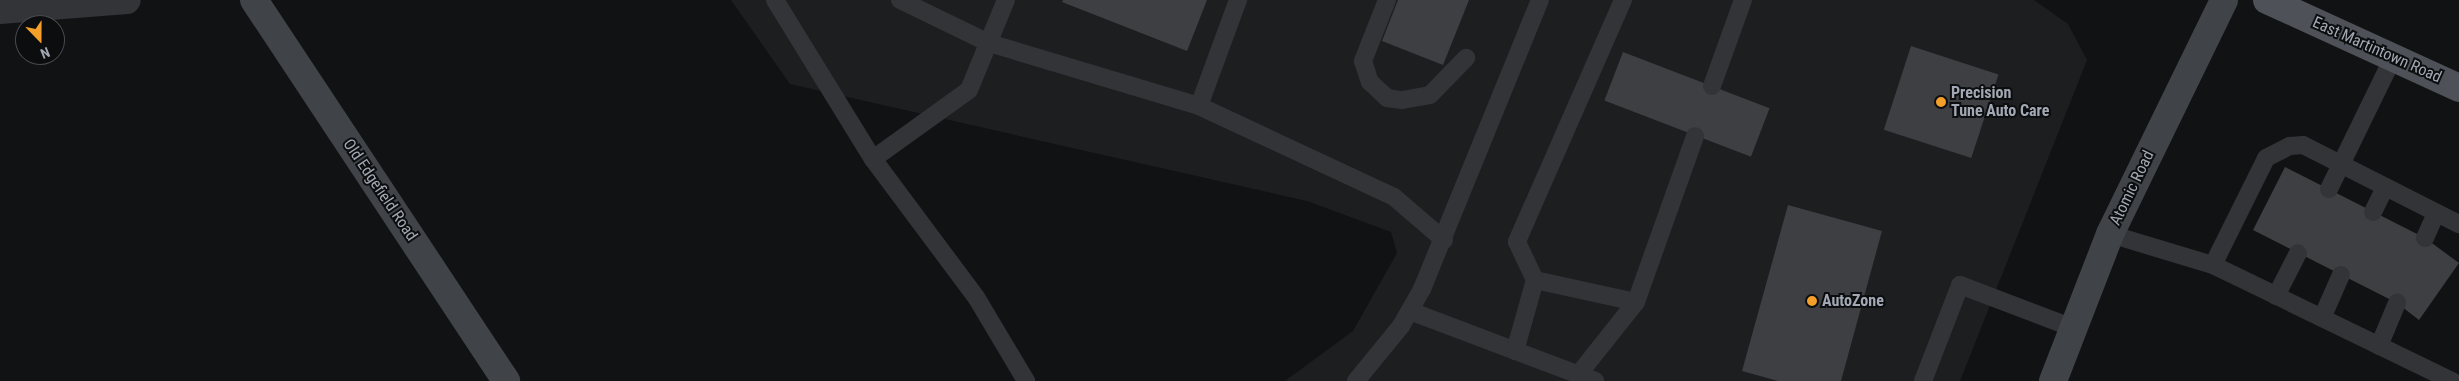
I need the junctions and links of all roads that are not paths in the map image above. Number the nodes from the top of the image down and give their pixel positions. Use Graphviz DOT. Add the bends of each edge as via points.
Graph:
graph roads {
  1 [pos="127,0"];
  2 [pos="254,0"];
  3 [pos="775,0"];
  4 [pos="900,0"];
  5 [pos="1006,0"];
  6 [pos="1238,0"];
  7 [pos="1387,0"];
  8 [pos="1540,0"];
  9 [pos="1623,0"];
  10 [pos="1743,0"];
  11 [pos="2224,0"];
  12 [pos="2267,0"];
  13 [pos="0,10"];
  14 [pos="989,43"];
  15 [pos="1466,58"];
  16 [pos="2393,58"];
  17 [pos="1712,86"];
  18 [pos="2459,88"];
  19 [pos="1199,106"];
  20 [pos="1695,136"];
  21 [pos="873,159"];
  22 [pos="2342,165"];
  23 [pos="2385,187"];
  24 [pos="2329,189"];
  25 [pos="2374,212"];
  26 [pos="2436,213"];
  27 [pos="2459,224"];
  28 [pos="2110,234"];
  29 [pos="2425,238"];
  30 [pos="1444,240"];
  31 [pos="2298,253"];
  32 [pos="2213,265"];
  33 [pos="2341,275"];
  34 [pos="1535,280"];
  35 [pos="2276,296"];
  36 [pos="1636,302"];
  37 [pos="2397,303"];
  38 [pos="1410,311"];
  39 [pos="2322,318"];
  40 [pos="2073,328"];
  41 [pos="2379,346"];
  42 [pos="1515,351"];
  43 [pos="1578,375"];
  44 [pos="506,381"];
  45 [pos="1026,381"];
  46 [pos="1356,381"];
  47 [pos="1595,381"];
  48 [pos="1923,381"];
  49 [pos="2053,381"];
  50 [pos="2452,381"];
  1 -- 13 [label="street"];
  2 -- 44 [label="street, Old Edgefield Road"];
  3 -- 21 [label="lane"];
  4 -- 14 [label="lane"];
  5 -- 14 [label="lane"];
  6 -- 19 [label="lane"];
  7 -- 15 [label="lane" via="1362,61 1370,82 1387,98 1402,100 1430,95"];
  8 -- 30 [label="lane"];
  9 -- 34 [label="lane" via="1517,242"];
  10 -- 17 [label="lane"];
  11 -- 28 [label="street, Atomic Road"];
  12 -- 16 [label="main road, East Martintown Road"];
  14 -- 19 [label="lane"];
  14 -- 21 [label="lane" via="969,90"];
  16 -- 18 [label="main road, East Martintown Road"];
  16 -- 22 [label="lane"];
  19 -- 30 [label="lane" via="1394,197"];
  20 -- 36 [label="lane"];
  21 -- 45 [label="lane" via="976,297"];
  22 -- 23 [label="lane"];
  22 -- 24 [label="lane"];
  22 -- 32 [label="lane" via="2303,146 2290,146 2266,158"];
  23 -- 25 [label="lane"];
  23 -- 26 [label="lane"];
  26 -- 27 [label="lane"];
  26 -- 29 [label="lane"];
  28 -- 32 [label="lane"];
  28 -- 40 [label="street, Atomic Road"];
  30 -- 38 [label="lane"];
  31 -- 35 [label="lane"];
  32 -- 35 [label="lane"];
  33 -- 39 [label="lane"];
  34 -- 36 [label="lane"];
  34 -- 42 [label="lane"];
  35 -- 39 [label="lane"];
  36 -- 43 [label="lane"];
  37 -- 41 [label="lane"];
  38 -- 42 [label="lane"];
  38 -- 46 [label="lane" via="1376,360"];
  39 -- 41 [label="lane"];
  40 -- 48 [label="lane" via="1960,285"];
  40 -- 49 [label="street, Atomic Road"];
  41 -- 50 [label="lane"];
  42 -- 43 [label="lane"];
  43 -- 47 [label="lane"];
}
